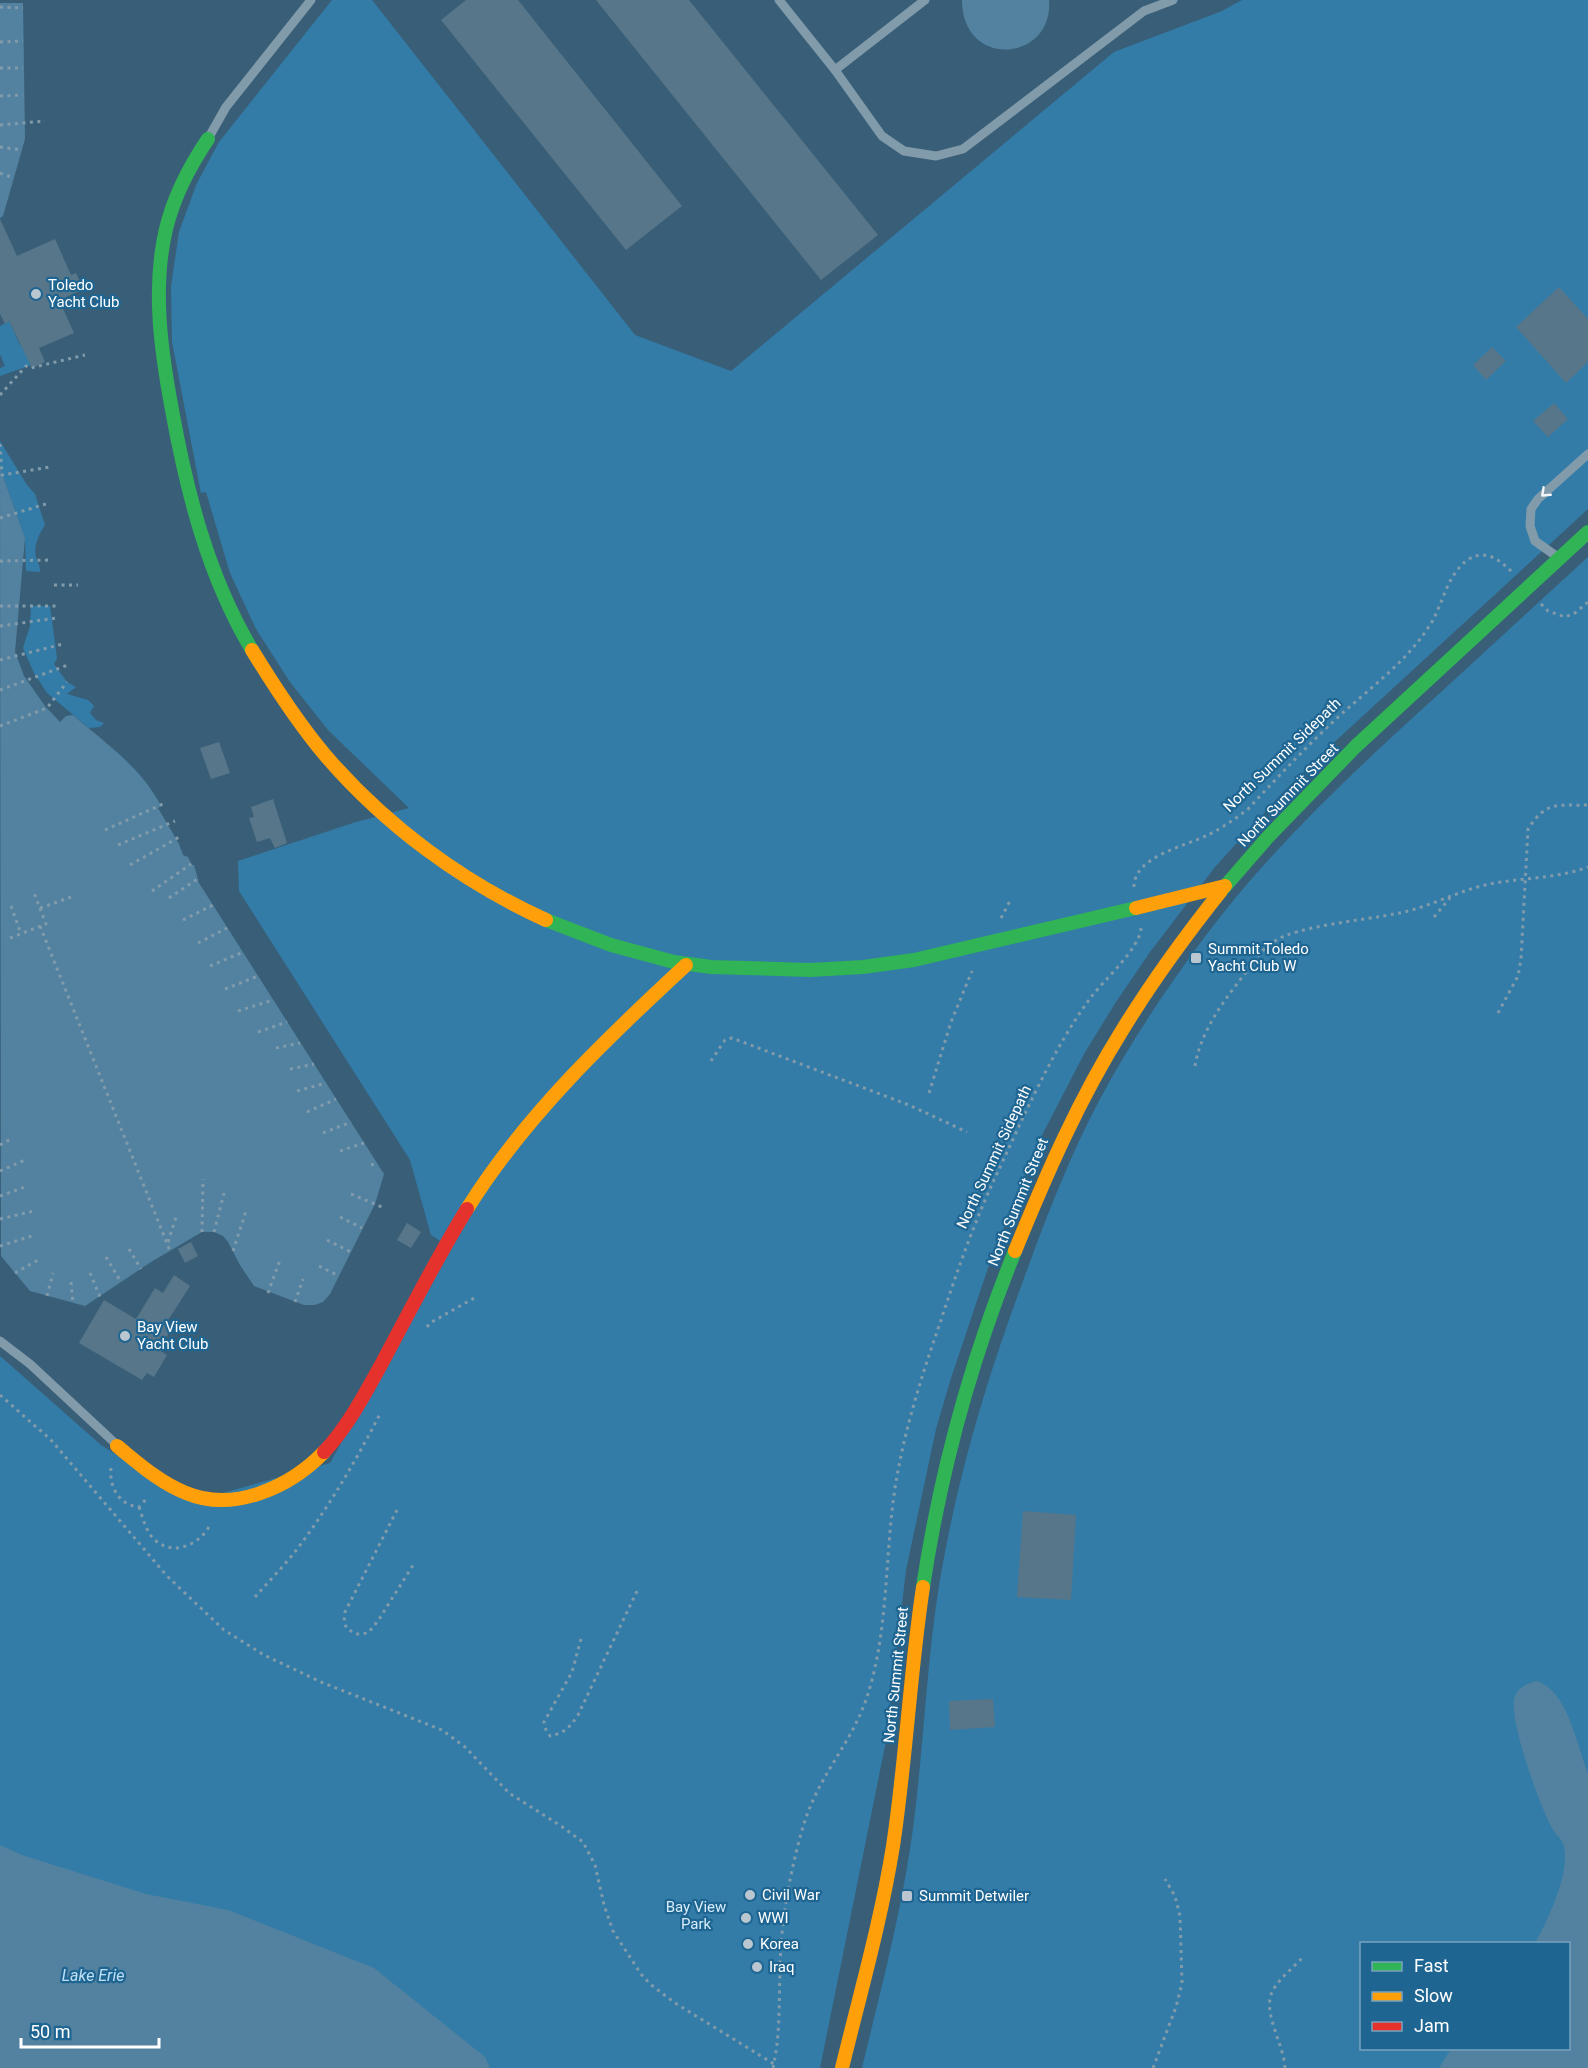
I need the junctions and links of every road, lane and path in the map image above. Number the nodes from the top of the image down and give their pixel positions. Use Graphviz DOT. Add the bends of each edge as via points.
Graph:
graph roads {
  1 [pos="311,0"];
  2 [pos="779,0"];
  3 [pos="925,0"];
  4 [pos="1173,0"];
  5 [pos="0,7"];
  6 [pos="23,8"];
  7 [pos="23,41"];
  8 [pos="0,42"];
  9 [pos="0,68"];
  10 [pos="23,68"];
  11 [pos="835,70"];
  12 [pos="24,95"];
  13 [pos="0,96"];
  14 [pos="45,121"];
  15 [pos="0,125"];
  16 [pos="208,139"];
  17 [pos="0,147"];
  18 [pos="22,150"];
  19 [pos="0,173"];
  20 [pos="14,178"];
  21 [pos="84,355"];
  22 [pos="0,395"];
  23 [pos="0,444"];
  24 [pos="1588,454"];
  25 [pos="50,467"];
  26 [pos="1,475"];
  27 [pos="49,503"];
  28 [pos="0,518"];
  29 [pos="1588,532"];
  30 [pos="1560,559"];
  31 [pos="52,560"];
  32 [pos="0,561"];
  33 [pos="54,585"];
  34 [pos="78,585"];
  35 [pos="1527,588"];
  36 [pos="1588,602"];
  37 [pos="0,606"];
  38 [pos="56,606"];
  39 [pos="57,618"];
  40 [pos="0,626"];
  41 [pos="63,644"];
  42 [pos="0,660"];
  43 [pos="68,665"];
  44 [pos="67,682"];
  45 [pos="0,690"];
  46 [pos="0,726"];
  47 [pos="163,804"];
  48 [pos="1588,806"];
  49 [pos="175,820"];
  50 [pos="105,830"];
  51 [pos="181,836"];
  52 [pos="118,845"];
  53 [pos="191,864"];
  54 [pos="130,866"];
  55 [pos="1588,867"];
  56 [pos="199,878"];
  57 [pos="1524,879"];
  58 [pos="1225,886"];
  59 [pos="152,891"];
  60 [pos="34,893"];
  61 [pos="71,897"];
  62 [pos="1452,897"];
  63 [pos="169,898"];
  64 [pos="1011,899"];
  65 [pos="213,905"];
  66 [pos="11,906"];
  67 [pos="40,908"];
  68 [pos="1137,908"];
  69 [pos="1434,917"];
  70 [pos="183,920"];
  71 [pos="40,926"];
  72 [pos="227,928"];
  73 [pos="21,934"];
  74 [pos="10,938"];
  75 [pos="198,943"];
  76 [pos="986,944"];
  77 [pos="243,952"];
  78 [pos="686,965"];
  79 [pos="210,966"];
  80 [pos="973,968"];
  81 [pos="258,976"];
  82 [pos="225,988"];
  83 [pos="273,999"];
  84 [pos="238,1011"];
  85 [pos="1498,1013"];
  86 [pos="287,1022"];
  87 [pos="258,1032"];
  88 [pos="300,1043"];
  89 [pos="276,1048"];
  90 [pos="711,1061"];
  91 [pos="314,1064"];
  92 [pos="1195,1066"];
  93 [pos="290,1069"];
  94 [pos="326,1083"];
  95 [pos="297,1091"];
  96 [pos="929,1094"];
  97 [pos="336,1099"];
  98 [pos="307,1112"];
  99 [pos="351,1122"];
  100 [pos="967,1132"];
  101 [pos="323,1133"];
  102 [pos="13,1138"];
  103 [pos="364,1143"];
  104 [pos="0,1145"];
  105 [pos="340,1151"];
  106 [pos="25,1160"];
  107 [pos="377,1163"];
  108 [pos="371,1165"];
  109 [pos="0,1171"];
  110 [pos="203,1179"];
  111 [pos="25,1187"];
  112 [pos="224,1193"];
  113 [pos="351,1194"];
  114 [pos="0,1196"];
  115 [pos="382,1207"];
  116 [pos="247,1208"];
  117 [pos="34,1211"];
  118 [pos="176,1217"];
  119 [pos="340,1217"];
  120 [pos="0,1219"];
  121 [pos="363,1228"];
  122 [pos="202,1232"];
  123 [pos="214,1232"];
  124 [pos="32,1236"];
  125 [pos="327,1240"];
  126 [pos="167,1244"];
  127 [pos="0,1246"];
  128 [pos="129,1249"];
  129 [pos="170,1251"];
  130 [pos="233,1251"];
  131 [pos="351,1252"];
  132 [pos="106,1257"];
  133 [pos="38,1260"];
  134 [pos="280,1260"];
  135 [pos="318,1266"];
  136 [pos="141,1269"];
  137 [pos="15,1273"];
  138 [pos="53,1273"];
  139 [pos="90,1273"];
  140 [pos="339,1276"];
  141 [pos="303,1279"];
  142 [pos="71,1282"];
  143 [pos="121,1282"];
  144 [pos="268,1293"];
  145 [pos="47,1296"];
  146 [pos="100,1297"];
  147 [pos="476,1297"];
  148 [pos="295,1302"];
  149 [pos="73,1303"];
  150 [pos="423,1333"];
  151 [pos="0,1341"];
  152 [pos="0,1395"];
  153 [pos="385,1406"];
  154 [pos="117,1446"];
  155 [pos="158,1480"];
  156 [pos="219,1501"];
  157 [pos="139,1507"];
  158 [pos="397,1510"];
  159 [pos="415,1562"];
  160 [pos="637,1591"];
  161 [pos="255,1597"];
  162 [pos="581,1638"];
  163 [pos="1165,1879"];
  164 [pos="1302,1958"];
  165 [pos="773,2066"];
  166 [pos="842,2068"];
  167 [pos="1153,2068"];
  168 [pos="1285,2068"];
  1 -- 16 [label="lane" via="226,107"];
  2 -- 11 [label="lane"];
  3 -- 11 [label="lane"];
  4 -- 11 [label="lane" via="1144,10 963,149 936,156 904,151 882,136"];
  5 -- 6 [label="path"];
  7 -- 8 [label="path"];
  9 -- 10 [label="path"];
  12 -- 13 [label="path"];
  14 -- 15 [label="path"];
  16 -- 78 [label="street" via="188,170 165,235 158,286 159,326 188,491 214,572 257,659 308,737 339,772 371,805 429,853 535,916 583,936"];
  17 -- 18 [label="path"];
  19 -- 20 [label="path"];
  21 -- 22 [label="path" via="26,366"];
  23 -- 26 [label="path"];
  24 -- 30 [label="lane, one-way" via="1531,509 1530,526 1535,541"];
  25 -- 26 [label="path"];
  27 -- 28 [label="path"];
  29 -- 30 [label="street, North Summit Street"];
  30 -- 35 [label="street, North Summit Street"];
  31 -- 32 [label="path"];
  33 -- 34 [label="path"];
  35 -- 36 [label="path, North Summit Sidepath" via="1556,615 1575,613"];
  35 -- 58 [label="street, North Summit Street" via="1378,725 1283,820"];
  35 -- 68 [label="path, North Summit Sidepath" via="1490,555 1468,559 1458,569 1417,645 1332,722 1248,809 1215,831 1153,859 1142,868 1134,880"];
  37 -- 38 [label="path"];
  39 -- 40 [label="path"];
  41 -- 42 [label="path"];
  43 -- 45 [label="path"];
  44 -- 46 [label="path" via="47,708"];
  47 -- 50 [label="path"];
  48 -- 57 [label="path" via="1555,805 1536,817 1528,829"];
  49 -- 52 [label="path"];
  51 -- 54 [label="path"];
  53 -- 59 [label="path"];
  55 -- 57 [label="path" via="1549,878"];
  56 -- 63 [label="path"];
  57 -- 62 [label="path" via="1480,886"];
  57 -- 85 [label="path" via="1519,968 1514,986"];
  58 -- 68 [label="street"];
  58 -- 166 [label="street, North Summit Street" via="1139,1002 1073,1116 1028,1215 977,1356 923,1579 893,1845"];
  60 -- 67 [label="path"];
  61 -- 67 [label="path"];
  62 -- 69 [label="path"];
  62 -- 92 [label="path" via="1404,913 1298,932 1276,940 1258,956 1214,1017"];
  64 -- 76 [label="path"];
  65 -- 70 [label="path"];
  66 -- 73 [label="path"];
  67 -- 71 [label="path" via="46,924"];
  68 -- 76 [label="street"];
  68 -- 165 [label="path, North Summit Sidepath" via="1142,932 1138,942 1075,1019 995,1177 969,1238 925,1367 895,1484 880,1635 871,1683 850,1737 818,1790 791,1875 781,1947 780,2013"];
  71 -- 73 [label="path"];
  71 -- 126 [label="path"];
  72 -- 75 [label="path"];
  73 -- 74 [label="path"];
  76 -- 78 [label="street" via="880,965 779,970"];
  77 -- 79 [label="path"];
  78 -- 156 [label="street" via="575,1071 505,1154 462,1215 360,1404 332,1444 274,1487 242,1499"];
  80 -- 96 [label="path"];
  81 -- 82 [label="path"];
  83 -- 84 [label="path"];
  86 -- 87 [label="path"];
  88 -- 89 [label="path"];
  90 -- 100 [label="path" via="724,1040 732,1038 909,1105"];
  91 -- 93 [label="path"];
  94 -- 95 [label="path"];
  97 -- 98 [label="path"];
  99 -- 101 [label="path"];
  102 -- 104 [label="path"];
  103 -- 105 [label="path"];
  106 -- 109 [label="path"];
  107 -- 108 [label="path"];
  110 -- 122 [label="path"];
  111 -- 114 [label="path"];
  112 -- 123 [label="path"];
  113 -- 115 [label="path"];
  116 -- 130 [label="path"];
  117 -- 120 [label="path"];
  118 -- 126 [label="path"];
  119 -- 121 [label="path"];
  124 -- 127 [label="path"];
  125 -- 131 [label="path"];
  126 -- 129 [label="path"];
  128 -- 136 [label="path"];
  132 -- 143 [label="path"];
  133 -- 137 [label="path"];
  134 -- 144 [label="path"];
  135 -- 140 [label="path"];
  138 -- 145 [label="path"];
  139 -- 146 [label="path"];
  141 -- 148 [label="path"];
  142 -- 149 [label="path"];
  147 -- 150 [label="path" via="430,1323"];
  151 -- 154 [label="lane" via="44,1376"];
  152 -- 165 [label="path" via="51,1440 167,1576 224,1630 321,1682 442,1730 465,1747 509,1793 583,1842 595,1864 613,1931 650,1984"];
  153 -- 161 [label="path" via="333,1497 297,1549"];
  154 -- 155 [label="street"];
  154 -- 157 [label="path" via="111,1474 115,1492 122,1501"];
  155 -- 156 [label="street" via="198,1498"];
  155 -- 157 [label="path"];
  156 -- 157 [label="path" via="208,1529 195,1542 172,1548 156,1542"];
  158 -- 159 [label="path" via="345,1612 347,1629 357,1634 368,1633"];
  160 -- 162 [label="path" via="571,1726 562,1734 550,1736 544,1722 572,1671"];
  163 -- 167 [label="path" via="1180,1916 1182,1983"];
  164 -- 168 [label="path" via="1278,1983 1270,2000"];
}
